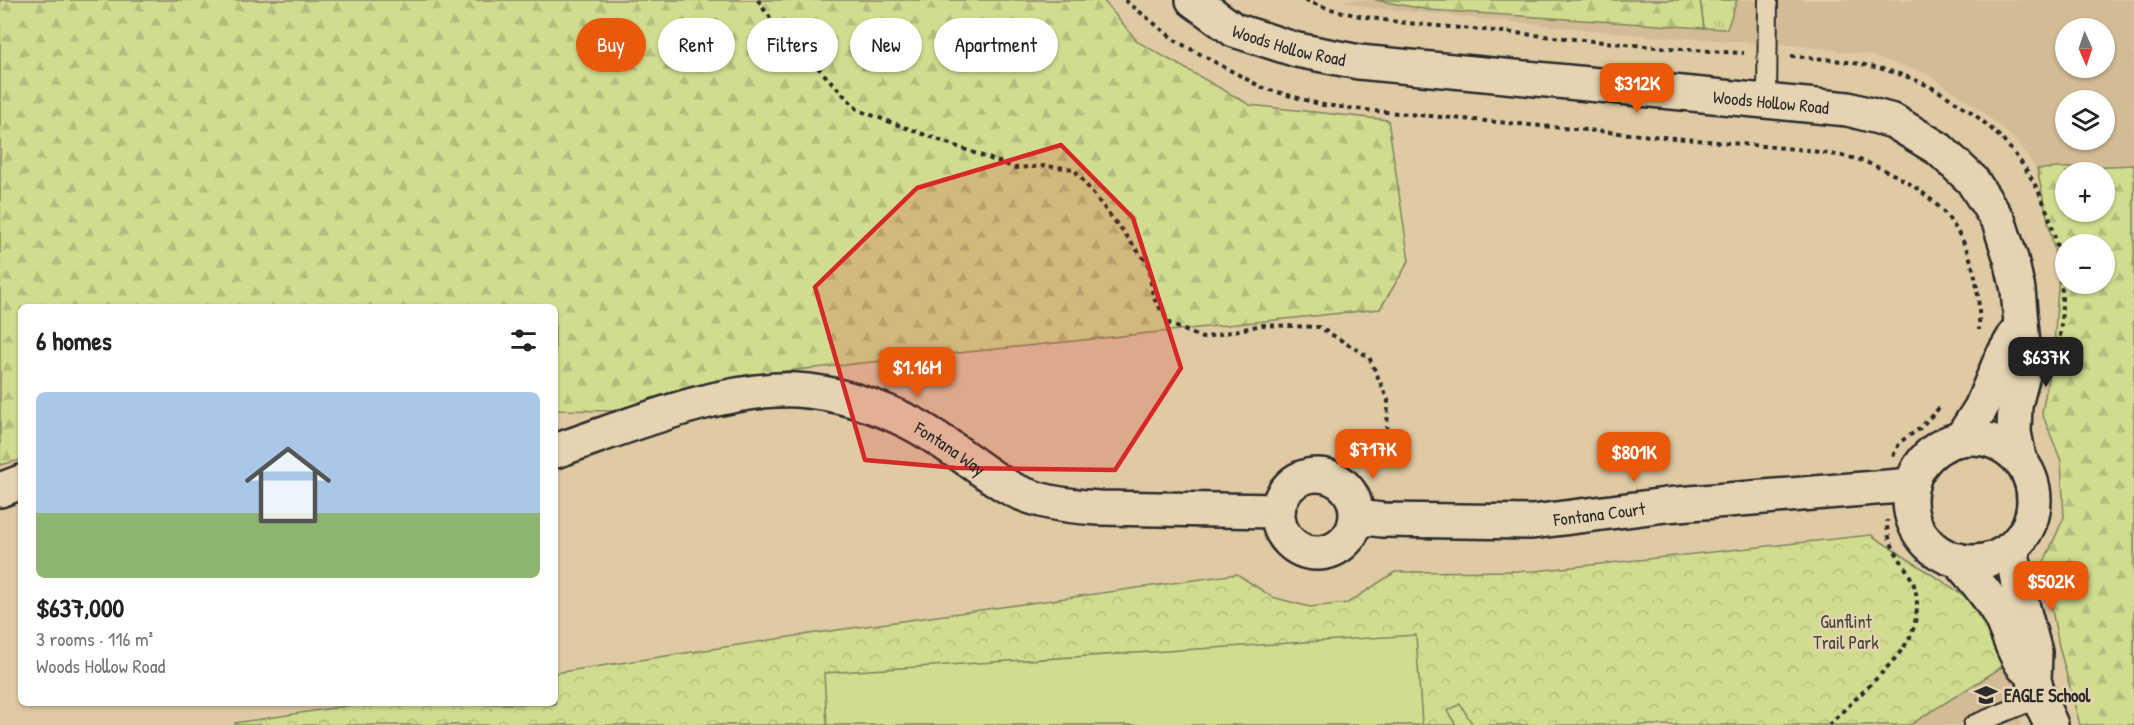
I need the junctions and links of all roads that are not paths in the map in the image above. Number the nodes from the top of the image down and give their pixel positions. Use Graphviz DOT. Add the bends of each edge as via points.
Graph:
graph roads {
  1 [pos="1193,0"];
  2 [pos="1768,0"];
  3 [pos="1767,101"];
  4 [pos="2021,325"];
  5 [pos="1961,439"];
  6 [pos="558,450"];
  7 [pos="2019,458"];
  8 [pos="18,483"];
  9 [pos="1912,485"];
  10 [pos="0,490"];
  11 [pos="1278,511"];
  12 [pos="1357,517"];
  13 [pos="2011,549"];
  14 [pos="1958,560"];
  15 [pos="2042,701"];
  16 [pos="1973,725"];
  1 -- 3 [label="street, Woods Hollow Road" via="1234,30 1297,51 1348,60"];
  2 -- 3 [label="lane"];
  3 -- 4 [label="street, Woods Hollow Road" via="1848,109 1893,121 1939,149 1972,180 1999,222 2018,290"];
  4 -- 5 [label="street" via="2001,359 1981,408"];
  4 -- 7 [label="street, Woods Hollow Road" via="2025,367 2015,405 2014,432"];
  5 -- 7 [label="street" via="1982,438 2002,445"];
  5 -- 9 [label="street" via="1942,445 1926,458"];
  6 -- 11 [label="street, Fontana Way" via="716,399 795,390 847,398 913,424 1005,486 1043,501 1090,507"];
  7 -- 13 [label="street" via="2030,475 2034,495 2032,515"];
  8 -- 10 [label="street"];
  9 -- 12 [label="street, Fontana Court" via="1666,505 1532,522"];
  9 -- 14 [label="street" via="1911,512 1917,529 1942,554"];
  11 -- 12 [label="street" via="1289,487 1313,475 1327,476 1349,491"];
  11 -- 12 [label="street" via="1284,535 1303,551 1315,554 1339,548 1354,529"];
  13 -- 14 [label="street" via="1977,562"];
  13 -- 15 [label="street"];
  14 -- 15 [label="street" via="2000,616 2015,655"];
  15 -- 16 [label="lane"];
}
